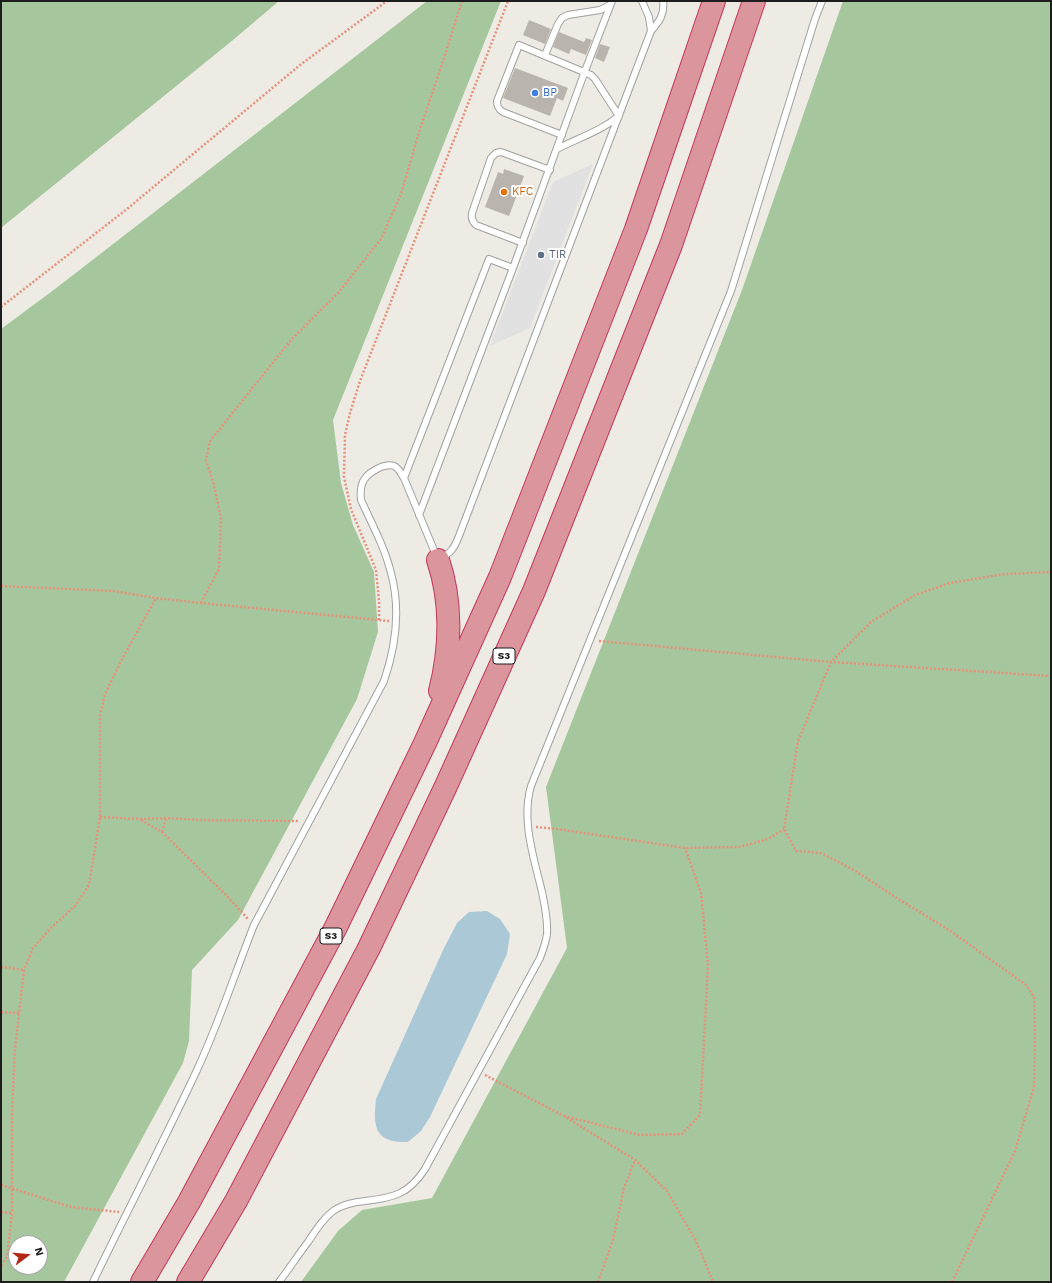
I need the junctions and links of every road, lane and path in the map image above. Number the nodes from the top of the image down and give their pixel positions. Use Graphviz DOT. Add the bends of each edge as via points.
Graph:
graph roads {
  1 [pos="387,1"];
  2 [pos="462,1"];
  3 [pos="508,1"];
  4 [pos="642,1"];
  5 [pos="663,1"];
  6 [pos="714,1"];
  7 [pos="754,1"];
  8 [pos="822,1"];
  9 [pos="611,3"];
  10 [pos="651,31"];
  11 [pos="545,55"];
  12 [pos="585,71"];
  13 [pos="619,116"];
  14 [pos="562,135"];
  15 [pos="557,149"];
  16 [pos="550,170"];
  17 [pos="523,242"];
  18 [pos="513,268"];
  19 [pos="1,307"];
  20 [pos="404,478"];
  21 [pos="419,515"];
  22 [pos="438,560"];
  23 [pos="1051,572"];
  24 [pos="1,586"];
  25 [pos="156,598"];
  26 [pos="201,603"];
  27 [pos="590,640"];
  28 [pos="832,662"];
  29 [pos="1051,676"];
  30 [pos="425,743"];
  31 [pos="100,817"];
  32 [pos="166,818"];
  33 [pos="140,819"];
  34 [pos="310,821"];
  35 [pos="528,826"];
  36 [pos="784,829"];
  37 [pos="162,832"];
  38 [pos="685,848"];
  39 [pos="254,926"];
  40 [pos="1,967"];
  41 [pos="24,970"];
  42 [pos="1,1012"];
  43 [pos="19,1013"];
  44 [pos="479,1072"];
  45 [pos="564,1116"];
  46 [pos="635,1160"];
  47 [pos="1,1185"];
  48 [pos="13,1188"];
  49 [pos="1,1212"];
  50 [pos="12,1213"];
  51 [pos="126,1213"];
  52 [pos="1,1265"];
  53 [pos="93,1282"];
  54 [pos="142,1282"];
  55 [pos="188,1282"];
  56 [pos="279,1282"];
  57 [pos="598,1282"];
  58 [pos="713,1282"];
  59 [pos="952,1282"];
  1 -- 19 [label="path" via="300,65 127,209"];
  2 -- 26 [label="path" via="401,194 381,239 338,293 291,340 210,441 206,460 222,519 219,569"];
  3 -- 26 [label="path" via="360,381 345,435 344,477 351,508 376,570 379,620"];
  4 -- 10 [label="lane" via="649,17"];
  5 -- 10 [label="lane" via="662,18"];
  6 -- 30 [label="highway, S3" via="636,229 500,577"];
  7 -- 55 [label="highway, S3" via="671,245 534,591 369,948 236,1201"];
  8 -- 27 [label="lane" via="731,291"];
  9 -- 11 [label="lane" via="600,10 562,18"];
  9 -- 12 [label="lane"];
  10 -- 13 [label="lane"];
  11 -- 12 [label="lane"];
  11 -- 14 [label="lane" via="519,45 498,107 503,112"];
  12 -- 13 [label="lane" via="595,79"];
  12 -- 14 [label="lane"];
  13 -- 15 [label="lane" via="609,124"];
  13 -- 22 [label="lane" via="457,541 452,551"];
  14 -- 15 [label="lane"];
  15 -- 16 [label="lane"];
  16 -- 17 [label="lane"];
  16 -- 17 [label="lane" via="501,152 496,152 491,158 472,210 472,221 476,225"];
  17 -- 18 [label="lane"];
  18 -- 20 [label="lane" via="488,259"];
  18 -- 21 [label="lane"];
  20 -- 21 [label="lane"];
  20 -- 34 [label="lane" via="399,470 387,465 368,474 362,485 361,500 382,546 394,586 396,635 384,681"];
  21 -- 22 [label="lane"];
  22 -- 30 [label="highway" via="445,583 447,639 440,688"];
  23 -- 28 [label="path" via="1004,574 950,583 915,595 871,622"];
  24 -- 25 [label="path" via="113,591"];
  25 -- 26 [label="path"];
  25 -- 31 [label="path" via="105,694 100,715"];
  27 -- 28 [label="path"];
  27 -- 35 [label="lane" via="528,796"];
  28 -- 29 [label="path"];
  28 -- 36 [label="path" via="798,741"];
  30 -- 54 [label="highway, S3" via="331,936 189,1202"];
  31 -- 33 [label="path"];
  31 -- 41 [label="path" via="89,885 75,906 33,948"];
  32 -- 33 [label="path"];
  32 -- 34 [label="path"];
  32 -- 37 [label="path"];
  33 -- 37 [label="path"];
  34 -- 39 [label="lane"];
  35 -- 38 [label="path"];
  35 -- 44 [label="lane" via="546,912 547,934 535,969"];
  36 -- 38 [label="path" via="768,839 739,846"];
  36 -- 59 [label="path" via="796,852 821,853 854,870 949,930 1026,985 1034,997 1034,1087 1015,1151"];
  37 -- 39 [label="path"];
  38 -- 45 [label="path" via="701,893 708,965 700,1115 682,1134 640,1134"];
  39 -- 51 [label="lane" via="198,1068"];
  40 -- 41 [label="path"];
  41 -- 43 [label="path"];
  42 -- 43 [label="path"];
  43 -- 48 [label="path" via="12,1112"];
  44 -- 45 [label="path"];
  44 -- 56 [label="lane" via="415,1184 394,1196 348,1204 334,1210 321,1223"];
  45 -- 46 [label="path"];
  46 -- 57 [label="path" via="624,1188 614,1240"];
  46 -- 58 [label="path" via="667,1191 695,1239"];
  47 -- 48 [label="path"];
  48 -- 50 [label="path"];
  48 -- 51 [label="path" via="71,1207"];
  49 -- 50 [label="path"];
  50 -- 52 [label="path" via="7,1257"];
  51 -- 53 [label="lane"];
}
